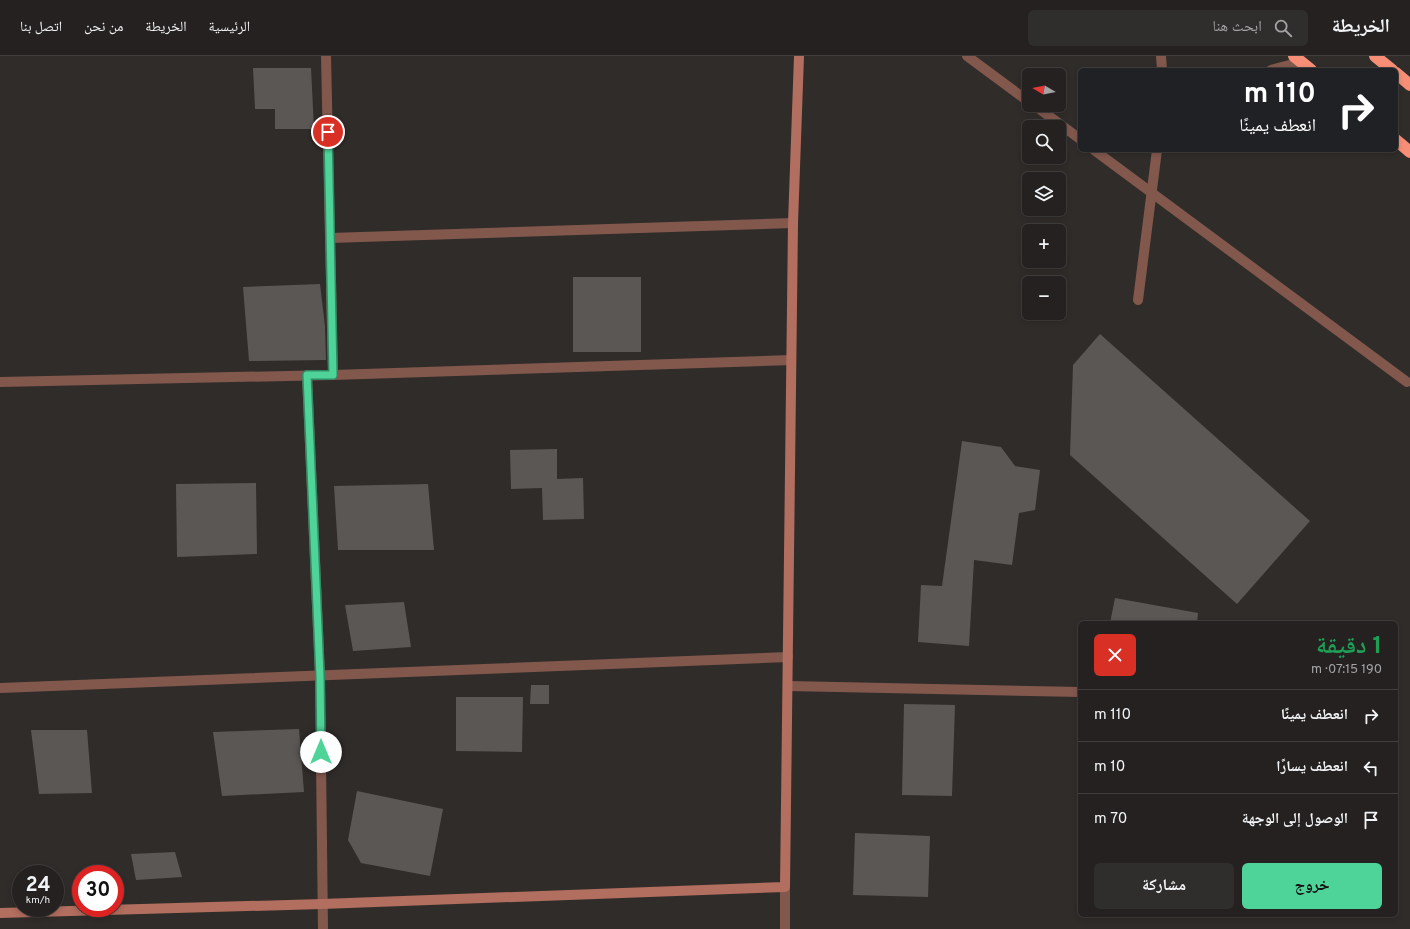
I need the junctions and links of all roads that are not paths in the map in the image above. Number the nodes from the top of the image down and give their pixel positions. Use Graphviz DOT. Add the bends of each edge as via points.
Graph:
graph roads {
  1 [pos="326,56"];
  2 [pos="799,56"];
  3 [pos="967,56"];
  4 [pos="1161,56"];
  5 [pos="1375,56"];
  6 [pos="1297,59"];
  7 [pos="1162,68"];
  8 [pos="1276,68"];
  9 [pos="1308,68"];
  10 [pos="1390,68"];
  11 [pos="1398,75"];
  12 [pos="1410,85"];
  13 [pos="1022,97"];
  14 [pos="1043,112"];
  15 [pos="1078,138"];
  16 [pos="1398,142"];
  17 [pos="1097,152"];
  18 [pos="1157,152"];
  19 [pos="1410,152"];
  20 [pos="1152,193"];
  21 [pos="792,223"];
  22 [pos="330,238"];
  23 [pos="1138,300"];
  24 [pos="791,360"];
  25 [pos="307,375"];
  26 [pos="333,375"];
  27 [pos="0,382"];
  28 [pos="1407,382"];
  29 [pos="788,657"];
  30 [pos="320,676"];
  31 [pos="788,686"];
  32 [pos="0,688"];
  33 [pos="1078,692"];
  34 [pos="785,887"];
  35 [pos="322,904"];
  36 [pos="0,913"];
  37 [pos="322,929"];
  38 [pos="784,929"];
  1 -- 22 [label="street"];
  2 -- 21 [label="street"];
  3 -- 13 [label="street"];
  4 -- 7 [label="street"];
  5 -- 10 [label="highway"];
  6 -- 8 [label="street"];
  6 -- 9 [label="highway"];
  11 -- 12 [label="highway"];
  14 -- 15 [label="street"];
  16 -- 19 [label="highway"];
  17 -- 20 [label="street"];
  18 -- 20 [label="street"];
  20 -- 23 [label="street"];
  20 -- 28 [label="street"];
  21 -- 22 [label="street"];
  21 -- 24 [label="street"];
  22 -- 26 [label="street"];
  24 -- 26 [label="street"];
  24 -- 29 [label="street"];
  25 -- 26 [label="street"];
  25 -- 27 [label="street"];
  25 -- 30 [label="street"];
  29 -- 30 [label="street"];
  29 -- 31 [label="street"];
  30 -- 32 [label="street"];
  30 -- 35 [label="street"];
  31 -- 33 [label="street"];
  31 -- 34 [label="street"];
  34 -- 35 [label="street"];
  34 -- 38 [label="street"];
  35 -- 36 [label="street"];
  35 -- 37 [label="street"];
}
